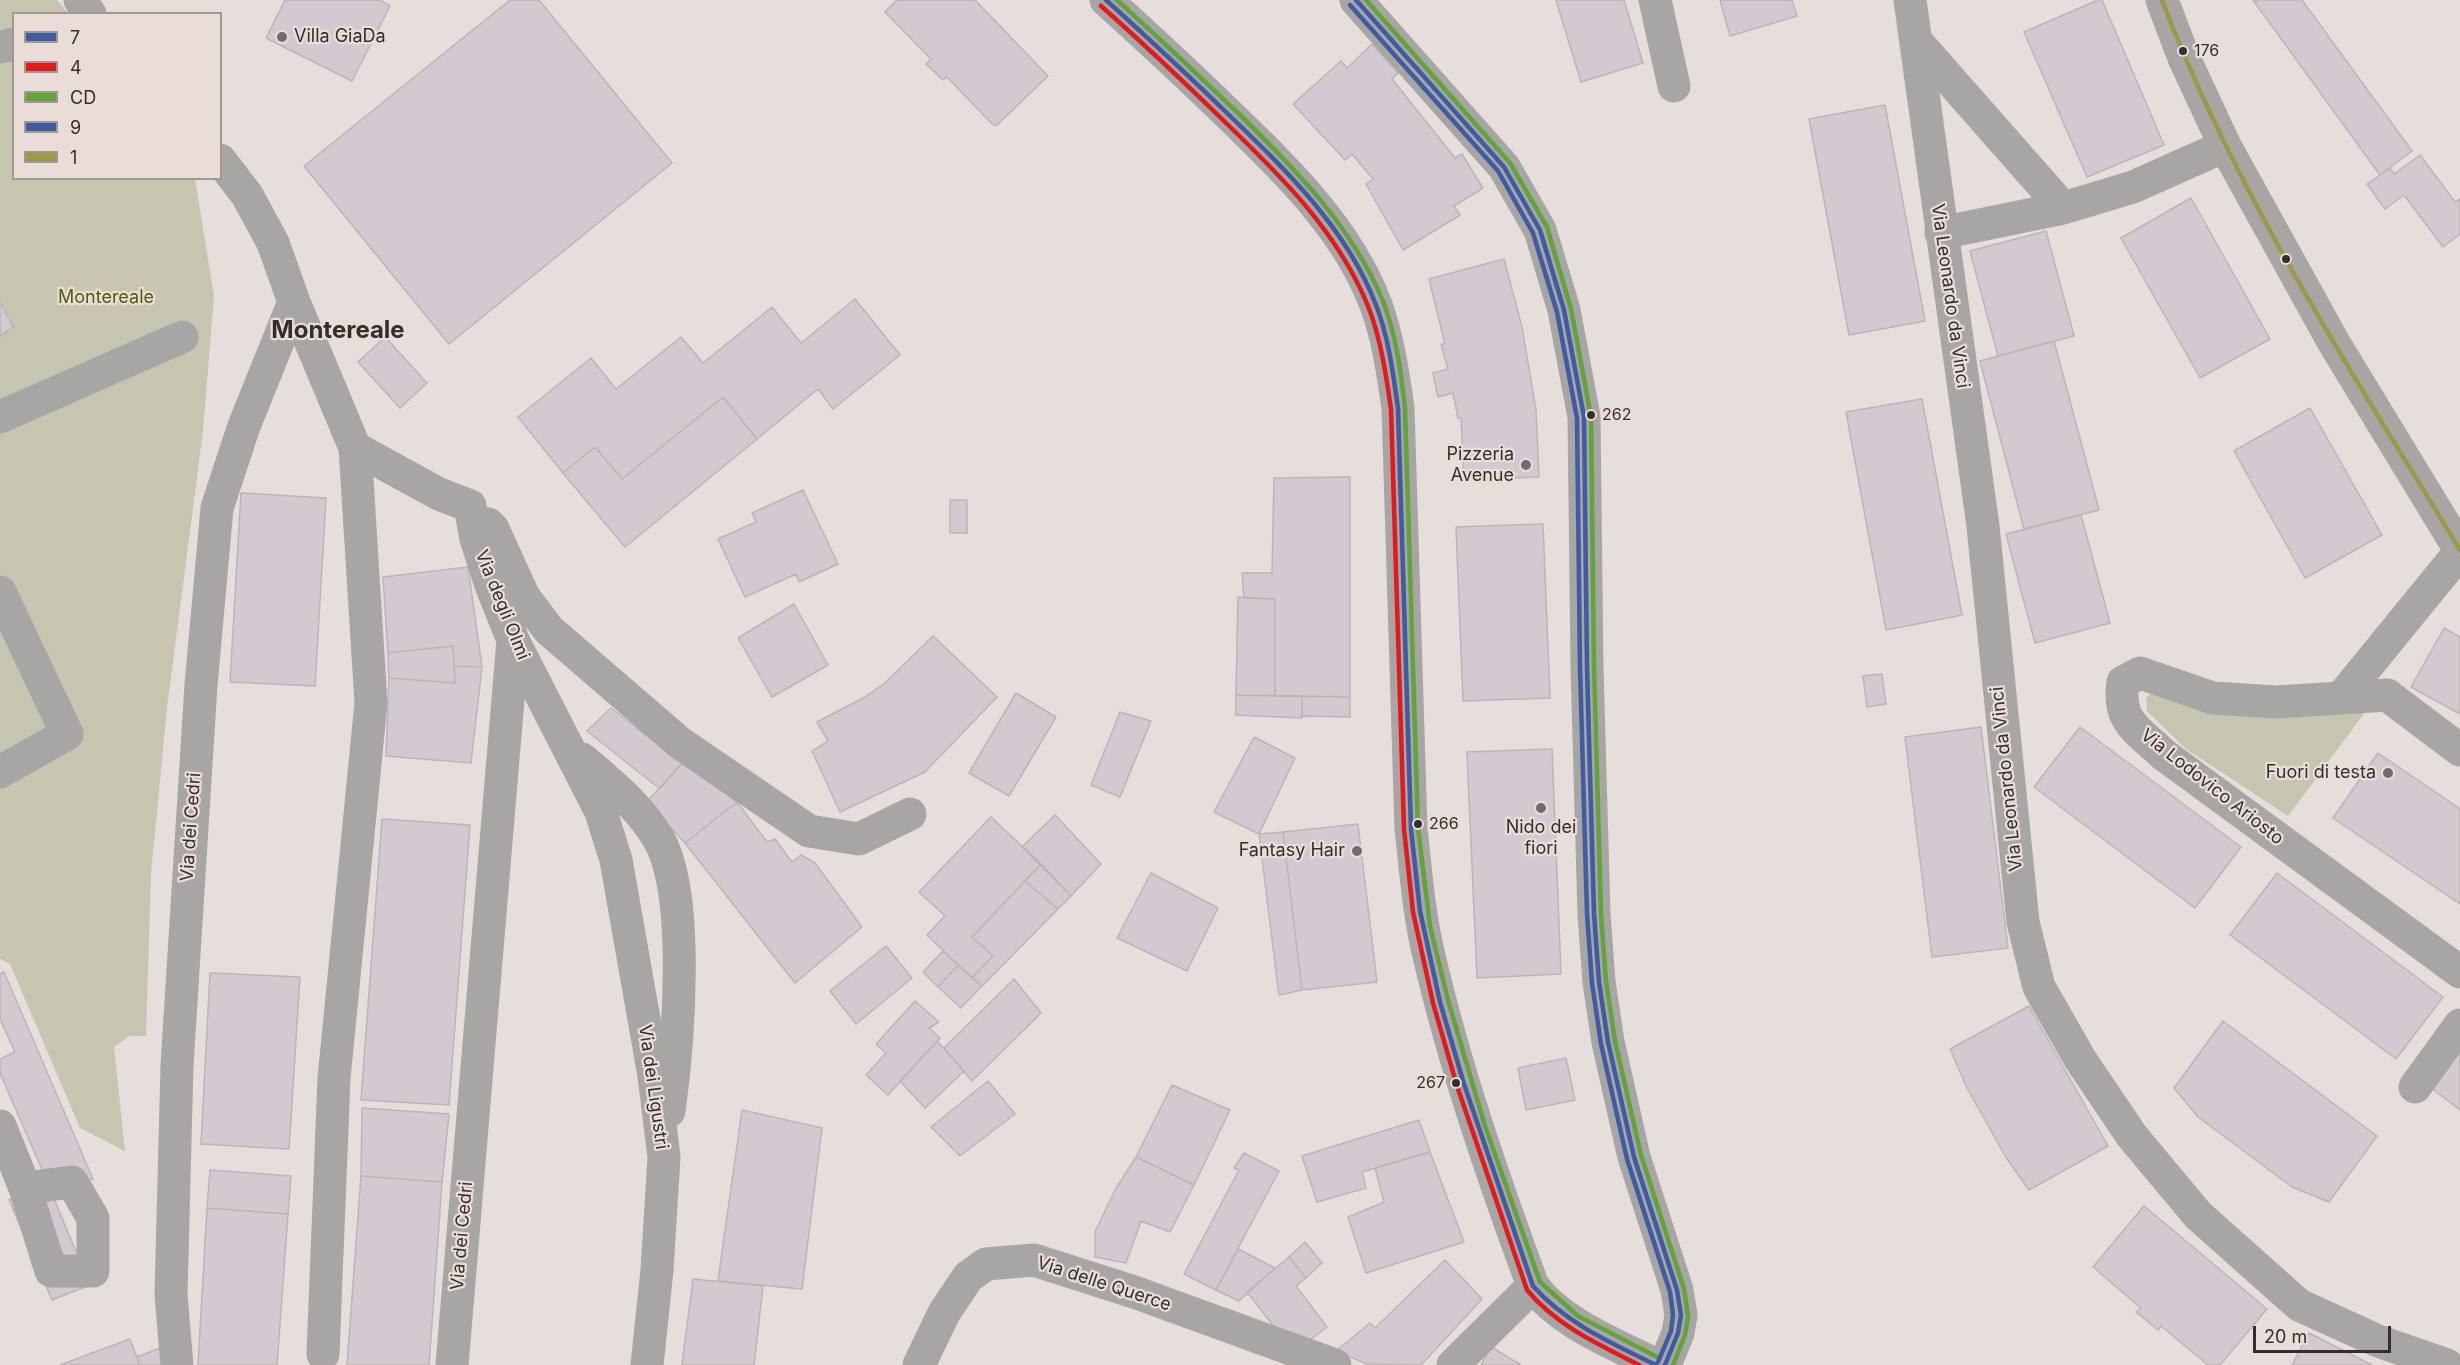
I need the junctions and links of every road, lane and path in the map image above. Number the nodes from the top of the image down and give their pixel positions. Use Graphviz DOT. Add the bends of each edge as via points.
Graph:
graph roads {
  1 [pos="1106,0"];
  2 [pos="1356,0"];
  3 [pos="1655,0"];
  4 [pos="1910,0"];
  5 [pos="2162,0"];
  6 [pos="1916,42"];
  7 [pos="1674,86"];
  8 [pos="2225,146"];
  9 [pos="222,163"];
  10 [pos="2063,208"];
  11 [pos="1941,233"];
  12 [pos="294,302"];
  13 [pos="182,337"];
  14 [pos="0,417"];
  15 [pos="355,448"];
  16 [pos="470,506"];
  17 [pos="2460,551"];
  18 [pos="0,592"];
  19 [pos="513,640"];
  20 [pos="2341,698"];
  21 [pos="566,744"];
  22 [pos="2460,750"];
  23 [pos="0,772"];
  24 [pos="601,812"];
  25 [pos="910,814"];
  26 [pos="2460,972"];
  27 [pos="2460,1025"];
  28 [pos="2415,1087"];
  29 [pos="0,1126"];
  30 [pos="664,1157"];
  31 [pos="25,1188"];
  32 [pos="1533,1286"];
  33 [pos="323,1354"];
  34 [pos="177,1365"];
  35 [pos="452,1365"];
  36 [pos="646,1365"];
  37 [pos="919,1365"];
  38 [pos="1335,1365"];
  39 [pos="1454,1365"];
  40 [pos="1656,1365"];
  41 [pos="1665,1365"];
  42 [pos="2447,1365"];
  1 -- 32 [label="street" via="1261,146 1315,204 1338,233 1376,304 1398,408 1407,755 1418,890 1429,958 1449,1036"];
  2 -- 41 [label="street" via="1504,167 1540,230 1564,310 1584,417 1588,702 1599,982 1634,1157 1677,1290 1681,1315"];
  3 -- 7 [label="street"];
  4 -- 6 [label="street, Via Leonardo da Vinci"];
  5 -- 8 [label="street"];
  6 -- 10 [label="street"];
  6 -- 11 [label="street, Via Leonardo da Vinci"];
  8 -- 10 [label="street" via="2133,187"];
  8 -- 17 [label="street" via="2334,343"];
  9 -- 12 [label="street" via="247,195 273,243"];
  10 -- 11 [label="street"];
  11 -- 42 [label="street, Via Leonardo da Vinci" via="1983,526 2023,922 2039,987 2080,1059 2132,1137 2198,1215 2300,1305 2378,1341"];
  12 -- 15 [label="street"];
  12 -- 34 [label="street, Via dei Cedri" via="244,426 217,508 201,685 177,1065 171,1295"];
  13 -- 14 [label="street"];
  15 -- 16 [label="street" via="439,494"];
  15 -- 33 [label="street" via="370,703 334,1078"];
  16 -- 19 [label="street, Via degli Olmi" via="476,539"];
  16 -- 25 [label="street" via="493,529 524,597 549,630 680,743 809,831 859,839"];
  17 -- 20 [label="street"];
  18 -- 23 [label="street" via="67,734"];
  19 -- 21 [label="street, Via degli Olmi"];
  19 -- 35 [label="street, Via dei Cedri"];
  20 -- 22 [label="street" via="2387,695"];
  20 -- 26 [label="street, Via Lodovico Ariosto" via="2276,702 2213,698 2140,673 2123,681 2120,703 2127,720 2164,755"];
  21 -- 24 [label="street, Via degli Olmi"];
  21 -- 30 [label="street" via="633,804 669,861 679,992 676,1060"];
  24 -- 30 [label="street, Via dei Ligustri" via="616,860 654,1076"];
  27 -- 28 [label="street"];
  29 -- 31 [label="street"];
  30 -- 36 [label="street, Via dei Ligustri"];
  32 -- 39 [label="street"];
  32 -- 40 [label="street" via="1547,1304 1570,1320"];
  37 -- 38 [label="street, Via delle Querce" via="944,1313 968,1277 986,1264 1034,1260"];
}
